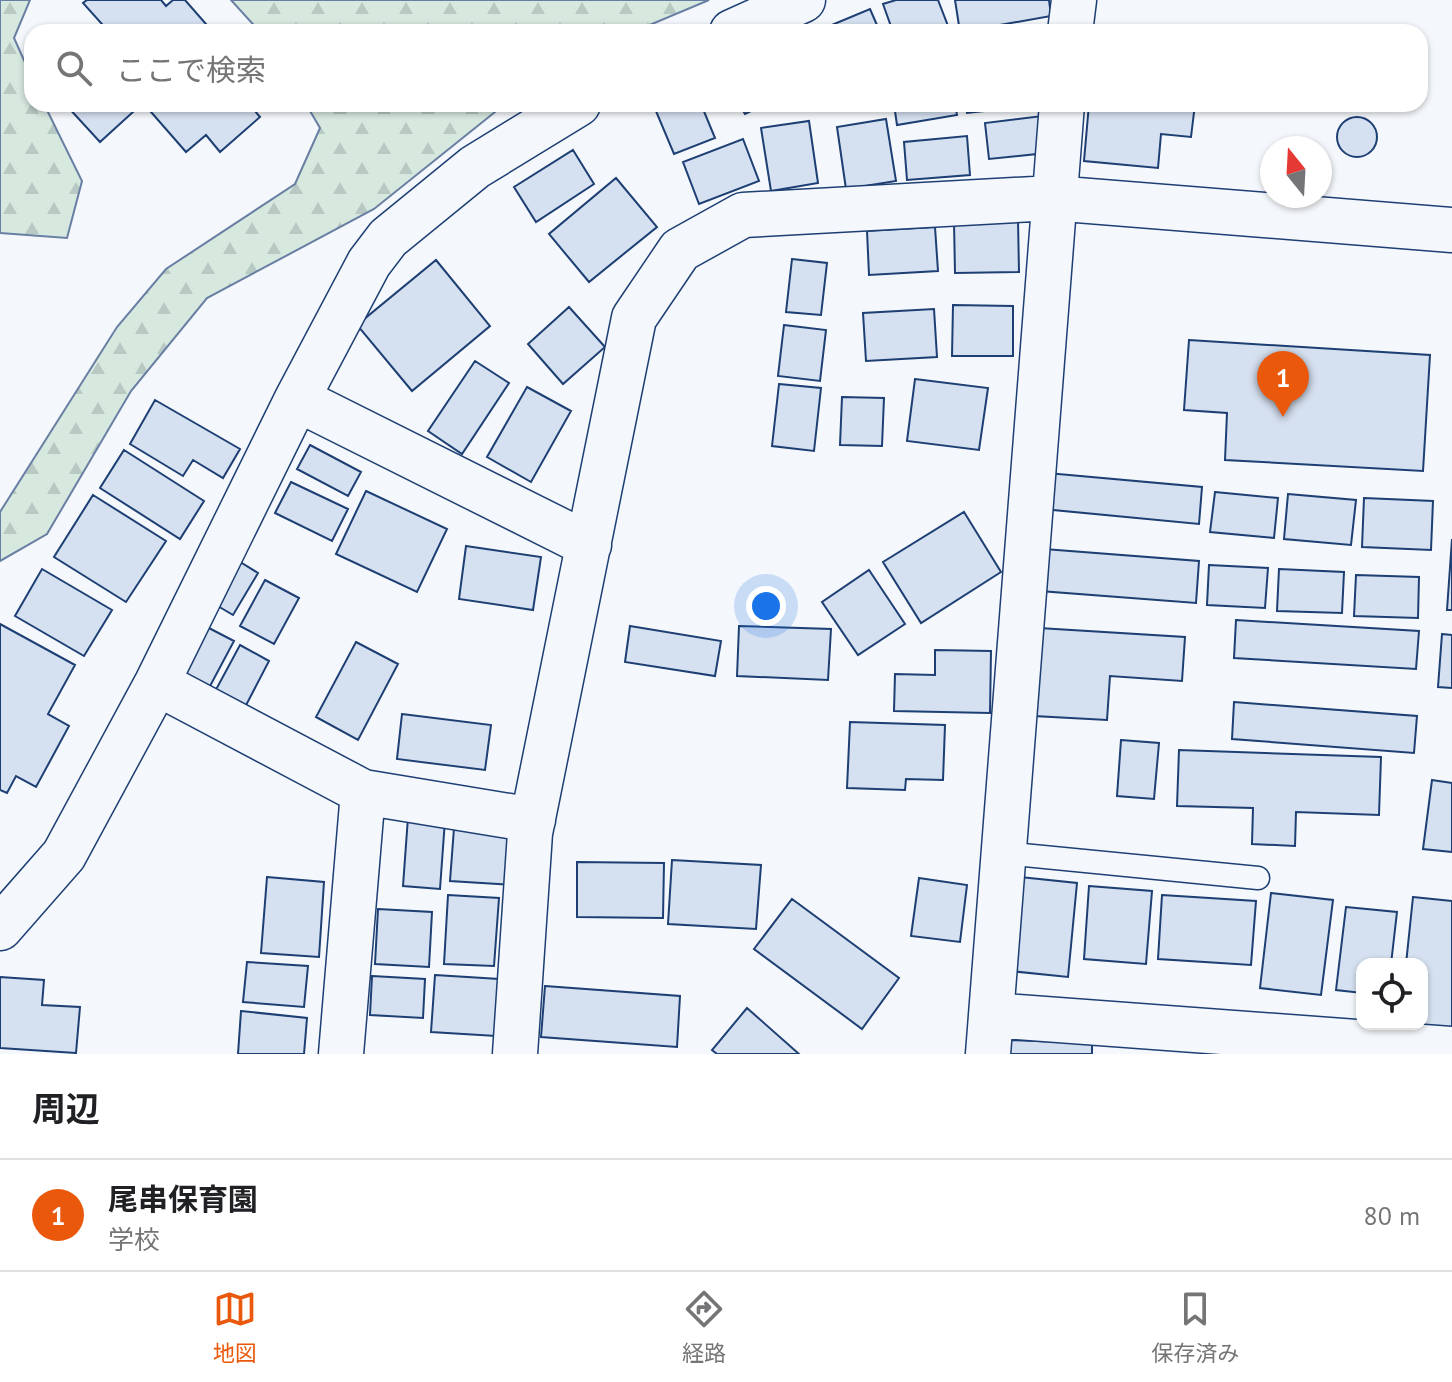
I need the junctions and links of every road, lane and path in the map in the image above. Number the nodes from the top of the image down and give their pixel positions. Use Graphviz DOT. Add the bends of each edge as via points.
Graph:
graph roads {
  1 [pos="803,0"];
  2 [pos="1074,0"];
  3 [pos="750,24"];
  4 [pos="1071,24"];
  5 [pos="565,112"];
  6 [pos="1061,112"];
  7 [pos="1052,198"];
  8 [pos="1452,230"];
  9 [pos="297,399"];
  10 [pos="589,545"];
  11 [pos="157,683"];
  12 [pos="363,792"];
  13 [pos="533,820"];
  14 [pos="1003,853"];
  15 [pos="1258,878"];
  16 [pos="0,928"];
  17 [pos="990,1035"];
  18 [pos="1452,1049"];
  19 [pos="341,1054"];
  20 [pos="515,1054"];
  1 -- 3 [label="street"];
  2 -- 4 [label="street"];
  5 -- 9 [label="street" via="475,167 388,238 369,263"];
  6 -- 7 [label="street"];
  7 -- 8 [label="street"];
  7 -- 10 [label="street" via="743,215 680,250 634,318"];
  7 -- 14 [label="street"];
  9 -- 10 [label="street"];
  9 -- 11 [label="street"];
  10 -- 13 [label="street"];
  11 -- 12 [label="street"];
  11 -- 16 [label="street" via="64,855"];
  12 -- 13 [label="street"];
  12 -- 19 [label="street"];
  13 -- 20 [label="street"];
  14 -- 15 [label="lane"];
  14 -- 17 [label="street"];
  17 -- 18 [label="street"];
}
